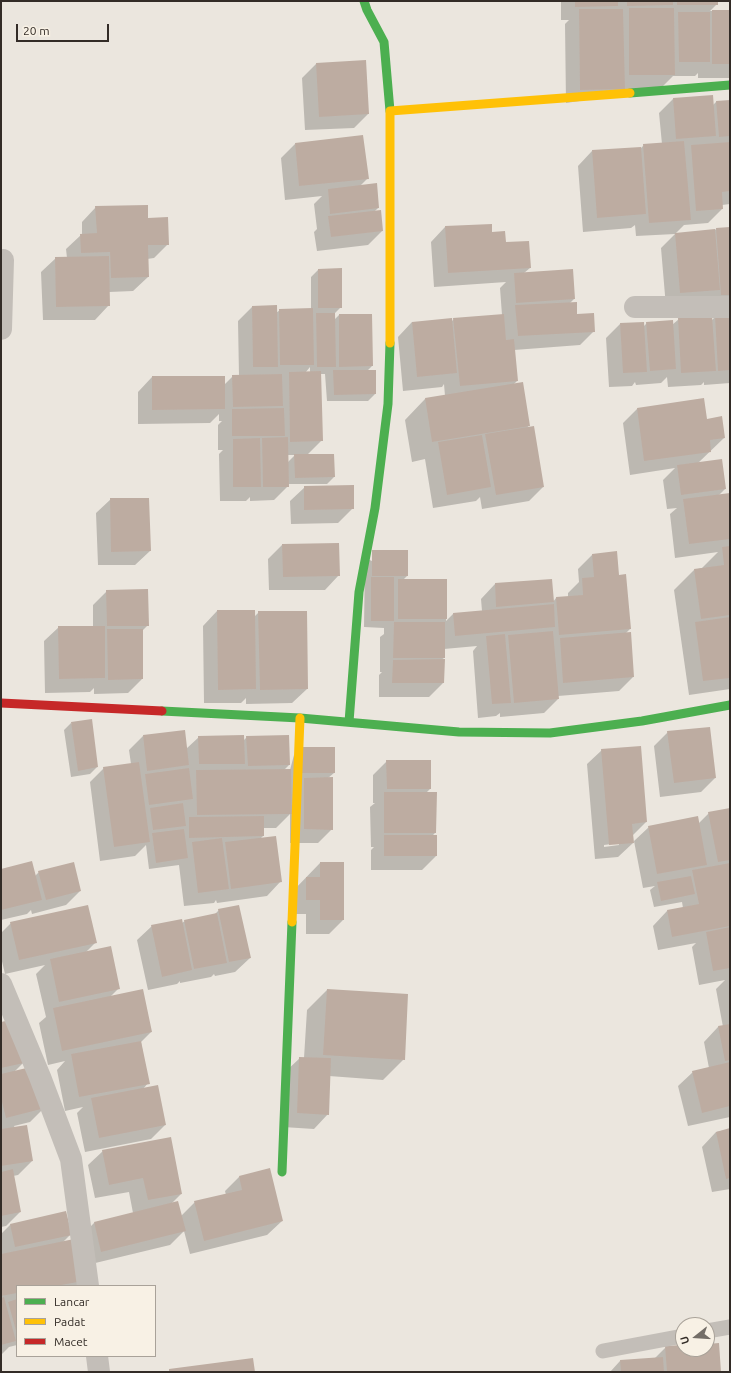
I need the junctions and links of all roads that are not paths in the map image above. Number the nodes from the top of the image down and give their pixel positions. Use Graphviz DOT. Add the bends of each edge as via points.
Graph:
graph roads {
  1 [pos="364,1"];
  2 [pos="730,85"];
  3 [pos="390,111"];
  4 [pos="3,260"];
  5 [pos="636,307"];
  6 [pos="730,307"];
  7 [pos="1,329"];
  8 [pos="1,703"];
  9 [pos="730,705"];
  10 [pos="300,718"];
  11 [pos="349,722"];
  12 [pos="1,984"];
  13 [pos="282,1172"];
  14 [pos="88,1285"];
  15 [pos="730,1326"];
  16 [pos="715,1329"];
  17 [pos="675,1338"];
  18 [pos="603,1351"];
  19 [pos="98,1357"];
  20 [pos="99,1372"];
  1 -- 3 [label="street" via="384,42"];
  2 -- 3 [label="street"];
  3 -- 11 [label="street" via="391,324 388,404 375,508 359,592"];
  4 -- 7 [label="street"];
  5 -- 6 [label="street"];
  8 -- 10 [label="street"];
  9 -- 11 [label="street" via="642,721 550,733 459,732"];
  10 -- 11 [label="street"];
  10 -- 13 [label="street"];
  12 -- 14 [label="street" via="71,1159"];
  15 -- 16 [label="lane"];
  17 -- 18 [label="lane"];
  19 -- 20 [label="street"];
}
